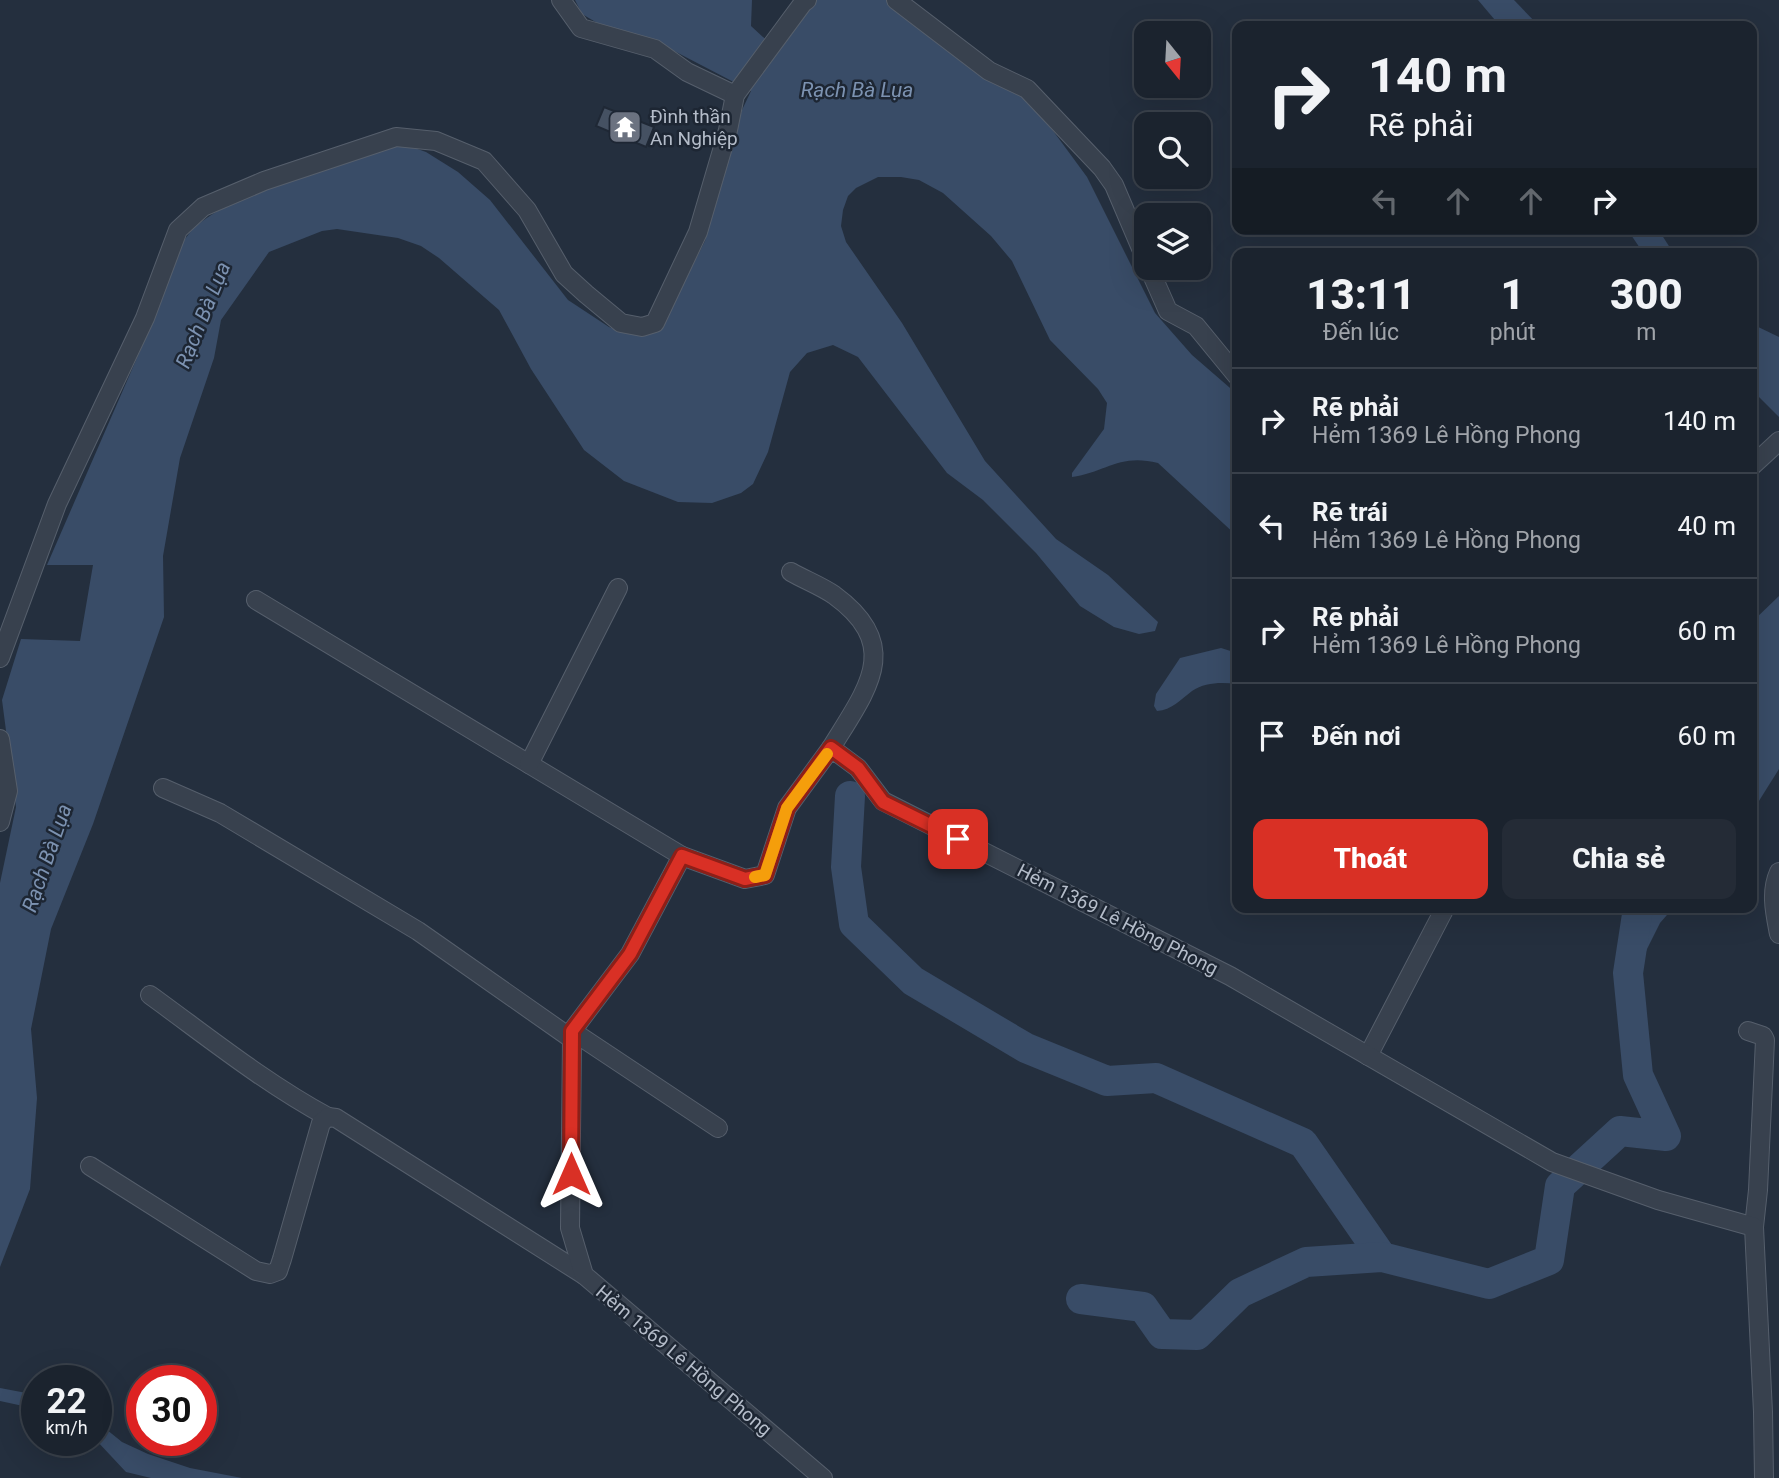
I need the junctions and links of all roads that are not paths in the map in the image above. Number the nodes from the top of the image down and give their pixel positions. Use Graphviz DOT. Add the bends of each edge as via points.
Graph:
graph roads {
  1 [pos="561,0"];
  2 [pos="896,0"];
  3 [pos="805,1"];
  4 [pos="737,92"];
  5 [pos="1134,232"];
  6 [pos="1154,280"];
  7 [pos="1232,370"];
  8 [pos="1775,444"];
  9 [pos="1757,461"];
  10 [pos="791,572"];
  11 [pos="618,588"];
  12 [pos="256,600"];
  13 [pos="5,628"];
  14 [pos="0,658"];
  15 [pos="0,739"];
  16 [pos="831,748"];
  17 [pos="529,764"];
  18 [pos="163,788"];
  19 [pos="0,822"];
  20 [pos="682,856"];
  21 [pos="1779,872"];
  22 [pos="1442,913"];
  23 [pos="1779,934"];
  24 [pos="150,995"];
  25 [pos="1748,1031"];
  26 [pos="572,1035"];
  27 [pos="1368,1056"];
  28 [pos="328,1117"];
  29 [pos="718,1128"];
  30 [pos="90,1166"];
  31 [pos="1754,1227"];
  32 [pos="584,1275"];
  33 [pos="1771,1413"];
  34 [pos="823,1478"];
  35 [pos="1763,1478"];
  1 -- 4 [label="street" via="581,28 656,49 687,72"];
  2 -- 5 [label="street" via="989,71 1027,89 1102,168"];
  3 -- 4 [label="street"];
  4 -- 13 [label="street" via="698,232 655,323 642,327 621,323 564,274 527,211 484,161 436,141 396,137 202,207 177,230 145,318 57,504"];
  6 -- 7 [label="street" via="1168,311 1196,326"];
  8 -- 9 [label="street"];
  10 -- 16 [label="street" via="833,594 862,620 874,642 869,676"];
  11 -- 17 [label="street"];
  12 -- 17 [label="street"];
  13 -- 14 [label="street"];
  15 -- 19 [label="street" via="8,791"];
  16 -- 20 [label="street" via="787,808 765,875 745,879"];
  16 -- 27 [label="street, Hẻm 1369 Lê Hồng Phong" via="858,768 883,802 1230,976"];
  17 -- 20 [label="street"];
  18 -- 26 [label="street" via="220,813 418,931"];
  20 -- 26 [label="street" via="630,954"];
  21 -- 23 [label="street" via="1774,911"];
  22 -- 27 [label="street"];
  24 -- 28 [label="street"];
  25 -- 31 [label="street" via="1765,1040"];
  26 -- 29 [label="street"];
  26 -- 32 [label="street, Hẻm 1369 Lê Hồng Phong" via="570,1228"];
  27 -- 31 [label="street, Hẻm 1369 Lê Hồng Phong" via="1552,1162 1658,1200"];
  28 -- 30 [label="street" via="321,1123 278,1271 270,1274 256,1271"];
  28 -- 32 [label="street" via="346,1123"];
  31 -- 33 [label="street"];
  32 -- 34 [label="street, Hẻm 1369 Lê Hồng Phong"];
  33 -- 35 [label="street"];
}
